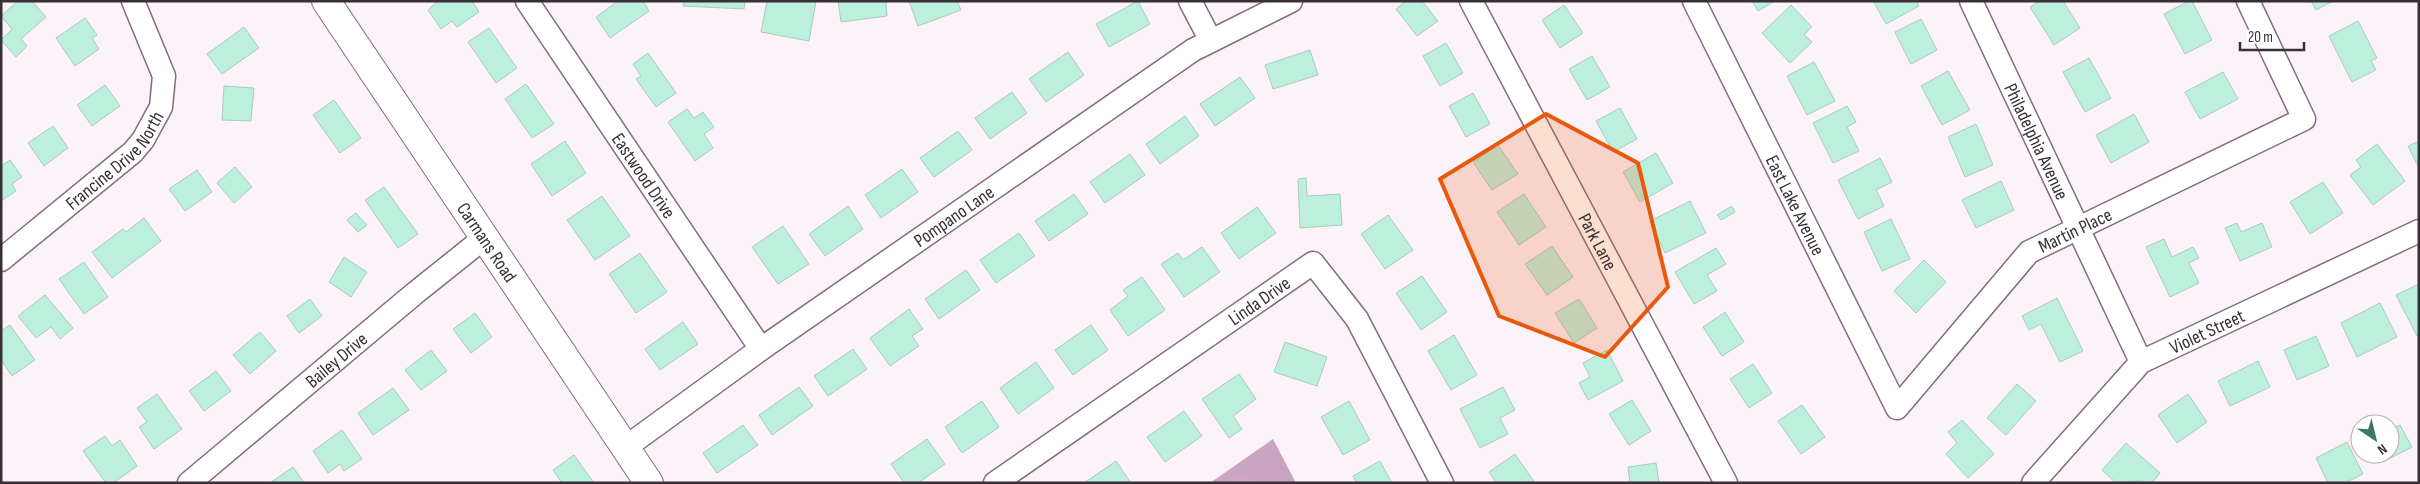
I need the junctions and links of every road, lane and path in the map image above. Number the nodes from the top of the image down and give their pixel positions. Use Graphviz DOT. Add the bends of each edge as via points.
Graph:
graph roads {
  1 [pos="133,1"];
  2 [pos="326,1"];
  3 [pos="1190,1"];
  4 [pos="1291,1"];
  5 [pos="1471,1"];
  6 [pos="1694,1"];
  7 [pos="1971,1"];
  8 [pos="2248,1"];
  9 [pos="528,2"];
  10 [pos="1211,41"];
  11 [pos="2079,228"];
  12 [pos="2419,231"];
  13 [pos="484,238"];
  14 [pos="1,260"];
  15 [pos="761,349"];
  16 [pos="2141,362"];
  17 [pos="1897,408"];
  18 [pos="626,447"];
  19 [pos="189,483"];
  20 [pos="649,483"];
  21 [pos="995,483"];
  22 [pos="1442,483"];
  23 [pos="1726,483"];
  24 [pos="2033,483"];
  1 -- 14 [label="street, Francine Drive North" via="164,76 161,107 133,152"];
  2 -- 13 [label="street, Carmans Road"];
  3 -- 10 [label="street"];
  4 -- 10 [label="street, Pompano Lane"];
  5 -- 23 [label="street, Park Lane"];
  6 -- 17 [label="street, East Lake Avenue"];
  7 -- 11 [label="street, Philadelphia Avenue"];
  8 -- 11 [label="street, Martin Place" via="2304,119"];
  9 -- 15 [label="street, Eastwood Drive"];
  10 -- 15 [label="street, Pompano Lane"];
  11 -- 16 [label="street, Philadelphia Avenue"];
  11 -- 17 [label="street, Martin Place" via="2029,252"];
  12 -- 16 [label="street, Violet Street"];
  13 -- 18 [label="street, Carmans Road"];
  13 -- 19 [label="street, Bailey Drive"];
  15 -- 18 [label="street, Pompano Lane"];
  16 -- 24 [label="street, Violet Street"];
  18 -- 20 [label="street, Carmans Road"];
  21 -- 22 [label="street, Linda Drive" via="1313,263 1357,319"];
}
